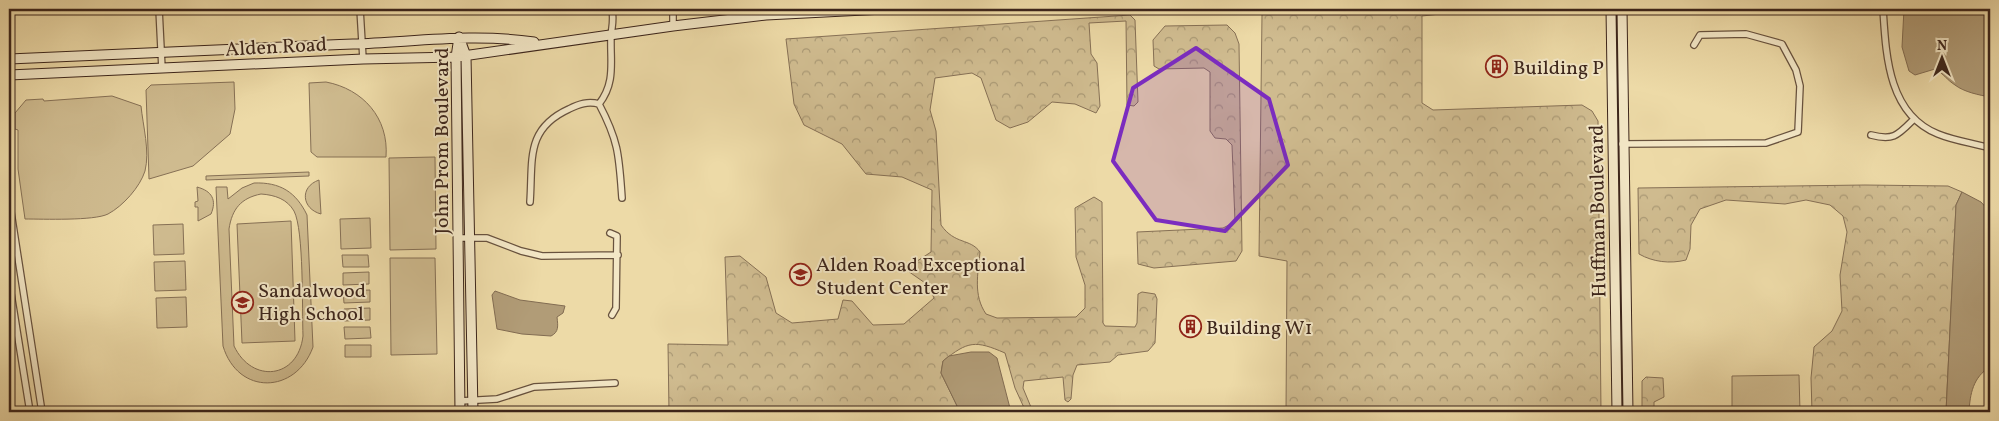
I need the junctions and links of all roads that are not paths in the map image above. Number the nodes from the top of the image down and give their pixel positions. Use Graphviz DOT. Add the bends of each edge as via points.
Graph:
graph roads {
  1 [pos="160,9"];
  2 [pos="360,9"];
  3 [pos="612,9"];
  4 [pos="673,9"];
  5 [pos="884,9"];
  6 [pos="1611,9"];
  7 [pos="1622,9"];
  8 [pos="1884,9"];
  9 [pos="838,10"];
  10 [pos="765,12"];
  11 [pos="673,26"];
  12 [pos="611,34"];
  13 [pos="459,37"];
  14 [pos="362,44"];
  15 [pos="544,44"];
  16 [pos="1694,45"];
  17 [pos="161,51"];
  18 [pos="466,56"];
  19 [pos="456,57"];
  20 [pos="9,59"];
  21 [pos="363,59"];
  22 [pos="162,69"];
  23 [pos="9,75"];
  24 [pos="598,104"];
  25 [pos="1914,119"];
  26 [pos="1871,135"];
  27 [pos="1619,144"];
  28 [pos="1990,148"];
  29 [pos="9,198"];
  30 [pos="622,198"];
  31 [pos="530,202"];
  32 [pos="610,233"];
  33 [pos="458,238"];
  34 [pos="470,238"];
  35 [pos="618,255"];
  36 [pos="9,281"];
  37 [pos="612,315"];
  38 [pos="615,383"];
  39 [pos="460,401"];
  40 [pos="473,401"];
  41 [pos="30,412"];
  42 [pos="42,412"];
  43 [pos="460,412"];
  44 [pos="473,412"];
  45 [pos="1617,412"];
  46 [pos="1628,412"];
  1 -- 17 [label="street"];
  2 -- 14 [label="street"];
  3 -- 12 [label="street" via="614,24"];
  4 -- 11 [label="street"];
  5 -- 9 [label="street, Alden Road"];
  6 -- 27 [label="street, Huffman Boulevard"];
  7 -- 27 [label="street, Huffman Boulevard"];
  8 -- 25 [label="street" via="1890,73 1900,100"];
  9 -- 10 [label="street, Alden Road"];
  10 -- 11 [label="street, Alden Road"];
  11 -- 12 [label="street, Alden Road"];
  12 -- 15 [label="street, Alden Road"];
  12 -- 24 [label="street" via="613,70 607,94"];
  13 -- 14 [label="street, Alden Road"];
  13 -- 15 [label="street, Alden Road" via="504,38"];
  13 -- 18 [label="street, John Prom Boulevard"];
  13 -- 19 [label="street, John Prom Boulevard"];
  14 -- 17 [label="street, Alden Road"];
  14 -- 21 [label="street"];
  15 -- 18 [label="street, Alden Road"];
  16 -- 27 [label="street" via="1700,35 1746,34 1782,44 1796,70 1800,86 1798,132 1766,142"];
  17 -- 20 [label="street, Alden Road"];
  17 -- 22 [label="street"];
  18 -- 19 [label="street, Alden Road"];
  18 -- 34 [label="street, John Prom Boulevard"];
  19 -- 21 [label="street, Alden Road"];
  19 -- 33 [label="street, John Prom Boulevard"];
  21 -- 22 [label="street, Alden Road"];
  22 -- 23 [label="street, Alden Road"];
  24 -- 30 [label="street" via="612,128 619,150"];
  24 -- 31 [label="street" via="584,102 542,126 535,143"];
  25 -- 26 [label="street" via="1899,134 1886,139"];
  25 -- 28 [label="street" via="1937,134"];
  27 -- 45 [label="street, Huffman Boulevard"];
  27 -- 46 [label="street, Huffman Boulevard"];
  29 -- 42 [label="street"];
  32 -- 35 [label="street" via="617,236"];
  33 -- 34 [label="street"];
  33 -- 39 [label="street, John Prom Boulevard"];
  34 -- 35 [label="street" via="494,240 542,256"];
  34 -- 40 [label="street, John Prom Boulevard"];
  35 -- 37 [label="street" via="616,308"];
  36 -- 41 [label="street"];
  38 -- 40 [label="street" via="534,387 497,399"];
  39 -- 40 [label="street"];
  39 -- 43 [label="street, John Prom Boulevard"];
  40 -- 44 [label="street, John Prom Boulevard"];
}
